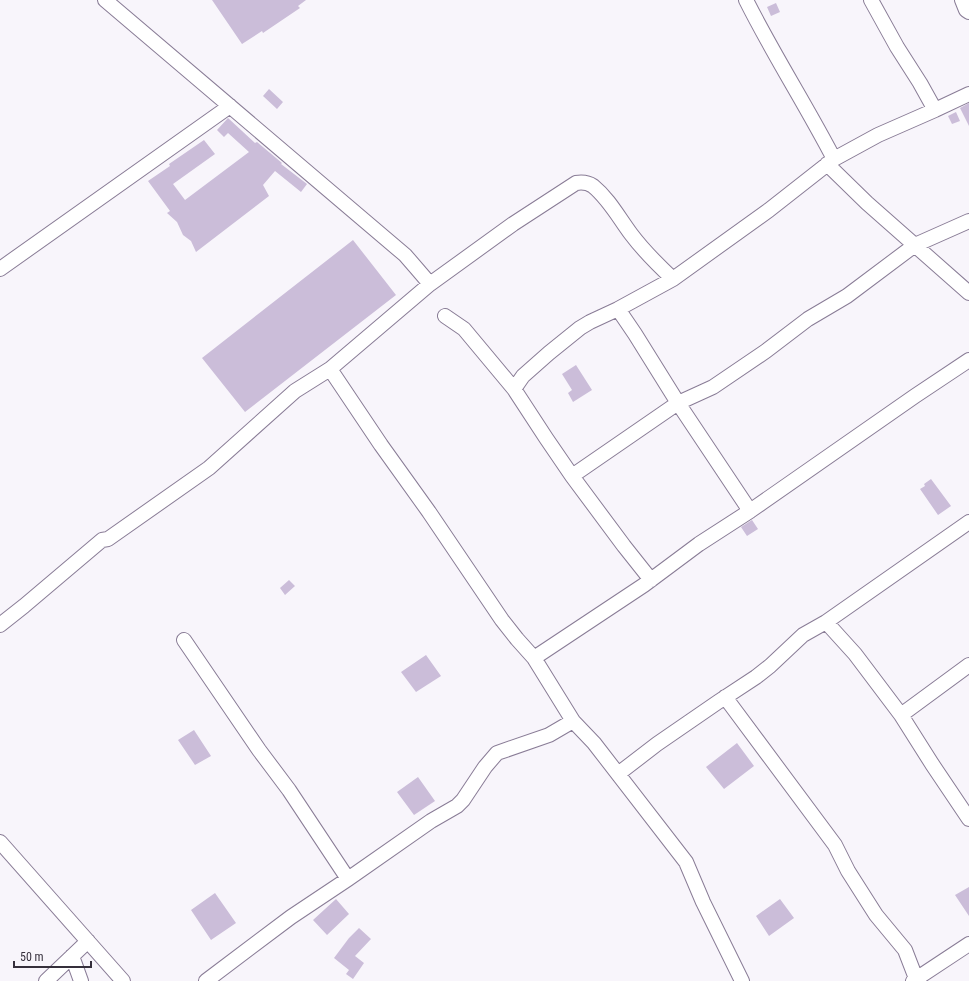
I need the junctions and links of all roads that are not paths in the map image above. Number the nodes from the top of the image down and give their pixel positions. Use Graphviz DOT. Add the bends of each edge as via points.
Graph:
graph roads {
  1 [pos="105,0"];
  2 [pos="746,0"];
  3 [pos="871,0"];
  4 [pos="962,0"];
  5 [pos="969,12"];
  6 [pos="969,94"];
  7 [pos="230,106"];
  8 [pos="935,110"];
  9 [pos="830,162"];
  10 [pos="969,221"];
  11 [pos="915,246"];
  12 [pos="0,269"];
  13 [pos="673,279"];
  14 [pos="430,284"];
  15 [pos="969,293"];
  16 [pos="618,309"];
  17 [pos="445,316"];
  18 [pos="969,360"];
  19 [pos="330,369"];
  20 [pos="514,388"];
  21 [pos="678,403"];
  22 [pos="572,476"];
  23 [pos="750,511"];
  24 [pos="969,522"];
  25 [pos="651,580"];
  26 [pos="826,622"];
  27 [pos="0,625"];
  28 [pos="184,640"];
  29 [pos="534,658"];
  30 [pos="969,665"];
  31 [pos="725,697"];
  32 [pos="901,715"];
  33 [pos="573,721"];
  34 [pos="618,774"];
  35 [pos="967,813"];
  36 [pos="0,842"];
  37 [pos="348,879"];
  38 [pos="88,941"];
  39 [pos="969,944"];
  40 [pos="72,956"];
  41 [pos="915,980"];
  42 [pos="46,981"];
  43 [pos="81,981"];
  44 [pos="123,981"];
  45 [pos="206,981"];
  46 [pos="742,981"];
  1 -- 7 [label="street"];
  2 -- 9 [label="street" via="814,121"];
  3 -- 8 [label="street"];
  4 -- 5 [label="street"];
  6 -- 8 [label="street"];
  7 -- 12 [label="street"];
  7 -- 14 [label="street" via="405,255"];
  8 -- 9 [label="street"];
  9 -- 11 [label="street" via="867,203"];
  9 -- 13 [label="street" via="769,210"];
  10 -- 11 [label="street"];
  11 -- 15 [label="street"];
  11 -- 21 [label="street" via="713,387"];
  13 -- 14 [label="street" via="632,236 607,201 592,185 584,182 576,183 519,220"];
  13 -- 16 [label="street"];
  14 -- 19 [label="street"];
  16 -- 20 [label="street" via="580,328 523,376"];
  16 -- 21 [label="street"];
  17 -- 20 [label="street" via="464,329"];
  18 -- 23 [label="street"];
  19 -- 27 [label="street" via="295,391 209,468 108,539 102,540"];
  19 -- 29 [label="street" via="502,620"];
  20 -- 22 [label="street"];
  21 -- 22 [label="street"];
  21 -- 23 [label="street"];
  22 -- 25 [label="street"];
  23 -- 25 [label="street" via="699,544"];
  24 -- 26 [label="street"];
  25 -- 29 [label="street"];
  26 -- 31 [label="street" via="803,636 756,677"];
  26 -- 32 [label="street" via="855,654"];
  28 -- 37 [label="street"];
  29 -- 33 [label="street"];
  30 -- 32 [label="street"];
  31 -- 34 [label="street"];
  31 -- 41 [label="street" via="836,845 848,871 876,915 905,950"];
  32 -- 35 [label="street"];
  33 -- 34 [label="street"];
  33 -- 37 [label="street" via="549,735 497,753 457,806 430,820"];
  34 -- 46 [label="street" via="686,862"];
  36 -- 38 [label="street"];
  37 -- 45 [label="street" via="291,917"];
  38 -- 40 [label="street"];
  38 -- 44 [label="street"];
  39 -- 41 [label="street"];
  40 -- 42 [label="street"];
  40 -- 43 [label="street"];
}
